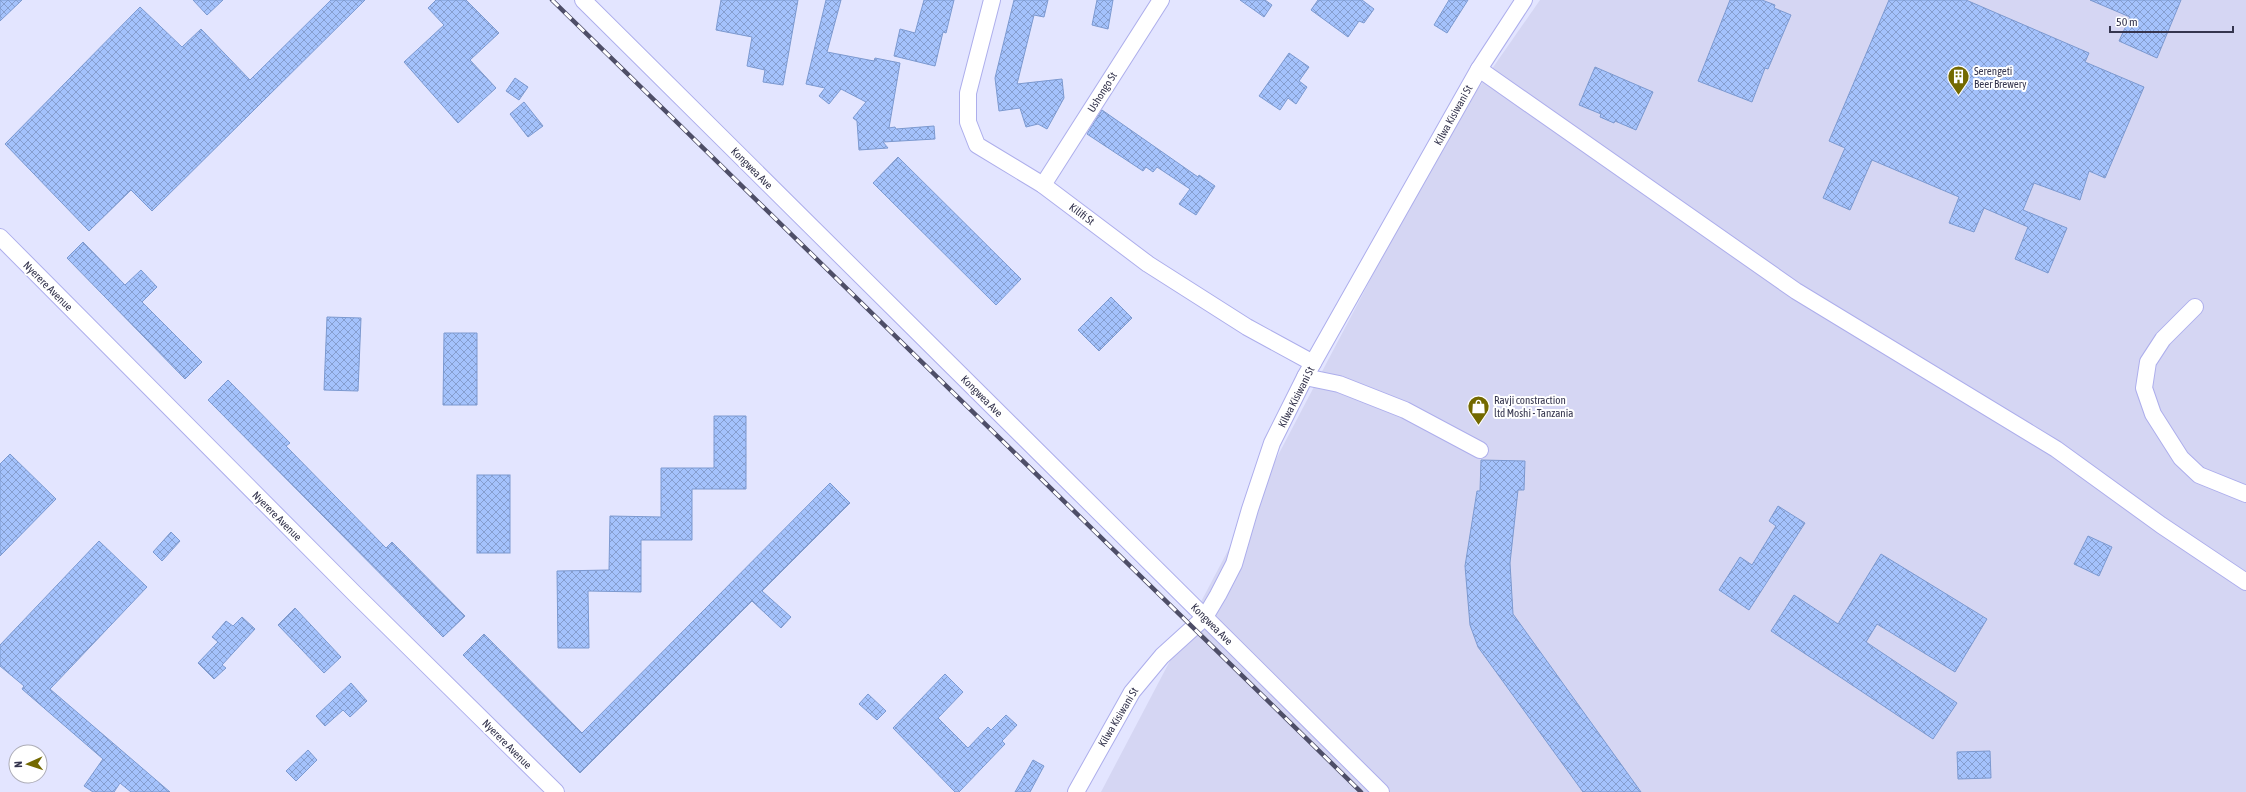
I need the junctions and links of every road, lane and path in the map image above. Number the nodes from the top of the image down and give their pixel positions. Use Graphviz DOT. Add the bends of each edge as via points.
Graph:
graph roads {
  1 [pos="582,0"];
  2 [pos="992,0"];
  3 [pos="1161,0"];
  4 [pos="1522,0"];
  5 [pos="1479,69"];
  6 [pos="1043,185"];
  7 [pos="0,237"];
  8 [pos="2195,307"];
  9 [pos="1313,363"];
  10 [pos="1305,377"];
  11 [pos="1480,450"];
  12 [pos="2246,494"];
  13 [pos="2246,582"];
  14 [pos="1205,617"];
  15 [pos="556,792"];
  16 [pos="1076,792"];
  17 [pos="1381,792"];
  1 -- 14 [label="street, Kongwea Ave"];
  2 -- 6 [label="street, Kilifi St" via="968,93 968,122 977,145"];
  3 -- 6 [label="street, Ushongo St"];
  4 -- 5 [label="street, Kilwa Kisiwani St"];
  5 -- 9 [label="street, Kilwa Kisiwani St"];
  5 -- 13 [label="street" via="1796,291 2056,449 2161,525"];
  6 -- 9 [label="street, Kilifi St" via="1148,264 1247,327"];
  7 -- 15 [label="street, Nyerere Avenue"];
  8 -- 12 [label="street" via="2163,339 2148,362 2144,388 2153,414 2181,458 2199,475"];
  9 -- 10 [label="street, Kilwa Kisiwani St"];
  10 -- 11 [label="street" via="1339,384 1405,410"];
  10 -- 14 [label="street, Kilwa Kisiwani St" via="1272,443 1234,564"];
  14 -- 16 [label="street, Kilwa Kisiwani St" via="1162,656 1132,692"];
  14 -- 17 [label="street, Kongwea Ave"];
}
